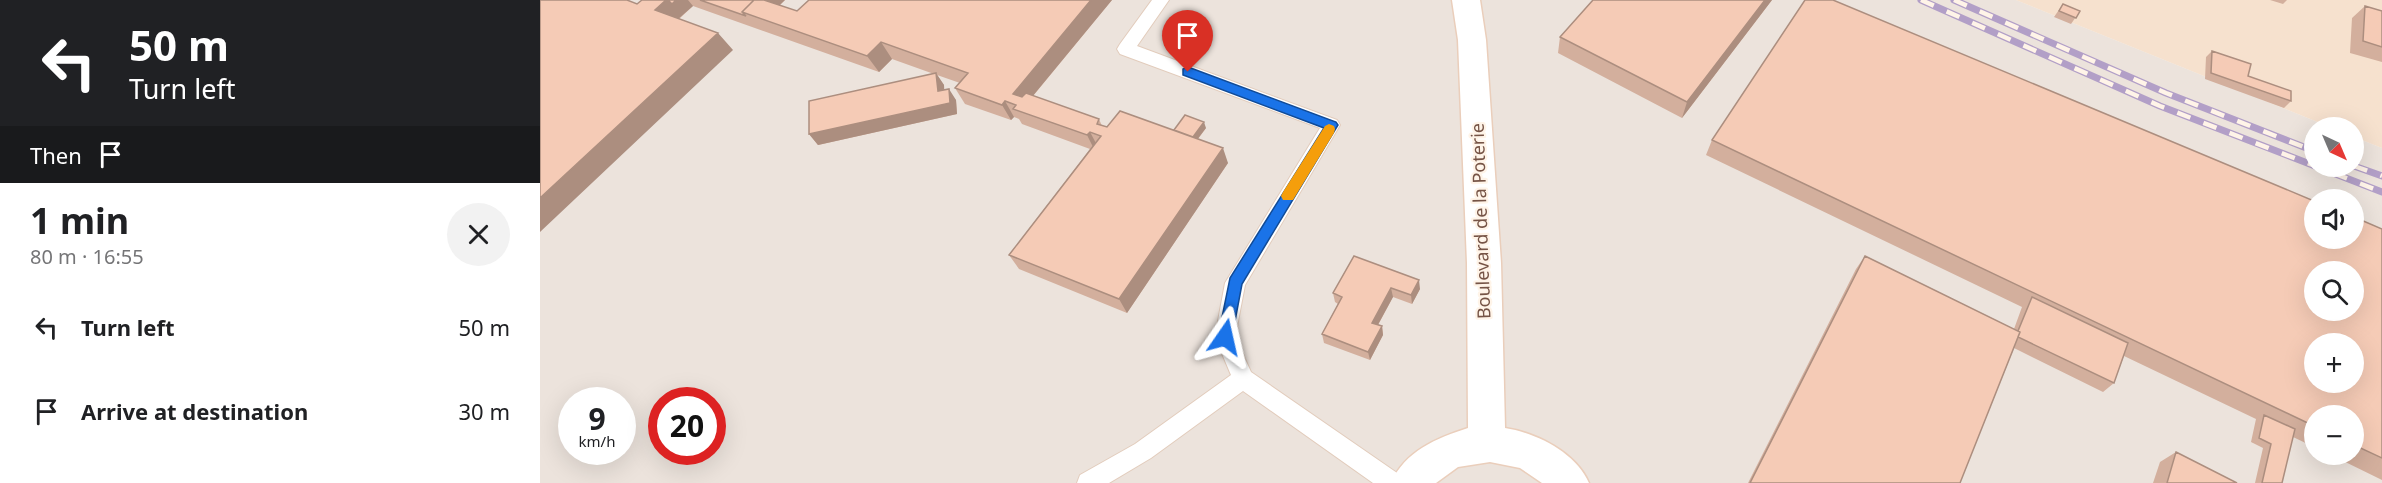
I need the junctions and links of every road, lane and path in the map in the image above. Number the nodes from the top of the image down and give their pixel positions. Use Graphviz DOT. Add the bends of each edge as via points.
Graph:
graph roads {
  1 [pos="1161,0"];
  2 [pos="1466,0"];
  3 [pos="1243,379"];
  4 [pos="1487,443"];
  5 [pos="1088,483"];
  6 [pos="1392,483"];
  7 [pos="1410,483"];
  8 [pos="1570,483"];
  1 -- 3 [label="lane" via="1126,49 1332,125 1235,283 1225,337"];
  2 -- 4 [label="street, Boulevard de la Poterie" via="1472,40 1483,228"];
  3 -- 5 [label="lane" via="1143,451"];
  3 -- 6 [label="lane"];
  4 -- 7 [label="street" via="1439,456"];
  4 -- 8 [label="street" via="1518,447 1546,461"];
}
